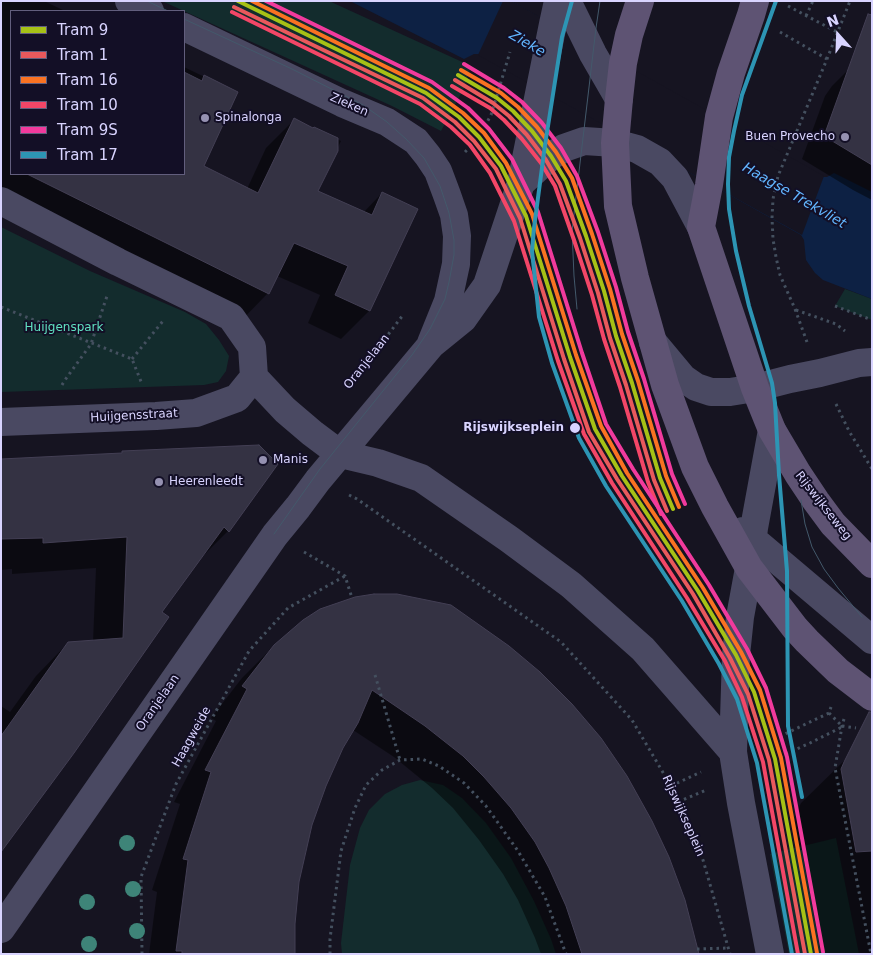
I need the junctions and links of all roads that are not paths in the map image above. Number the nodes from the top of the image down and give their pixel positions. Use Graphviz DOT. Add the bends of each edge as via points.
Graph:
graph roads {
  1 [pos="129,1"];
  2 [pos="567,1"];
  3 [pos="640,1"];
  4 [pos="753,8"];
  5 [pos="148,10"];
  6 [pos="555,13"];
  7 [pos="185,27"];
  8 [pos="619,99"];
  9 [pos="615,137"];
  10 [pos="521,184"];
  11 [pos="1,201"];
  12 [pos="701,227"];
  13 [pos="653,342"];
  14 [pos="430,345"];
  15 [pos="872,362"];
  16 [pos="254,377"];
  17 [pos="755,388"];
  18 [pos="1,422"];
  19 [pos="772,430"];
  20 [pos="340,454"];
  21 [pos="714,507"];
  22 [pos="753,539"];
  23 [pos="872,564"];
  24 [pos="749,568"];
  25 [pos="872,640"];
  26 [pos="872,697"];
  27 [pos="733,752"];
  28 [pos="1,929"];
  29 [pos="770,954"];
  1 -- 5 [label="street"];
  2 -- 8 [label="street"];
  3 -- 8 [label="main road" via="629,34"];
  4 -- 12 [label="main road" via="718,116"];
  6 -- 10 [label="street"];
  7 -- 14 [label="street, Zieken" via="387,122 416,141 428,156 438,171 454,215 457,236 456,264 448,302"];
  8 -- 9 [label="main road"];
  9 -- 10 [label="street" via="584,141 564,148"];
  9 -- 12 [label="street" via="660,162 675,178"];
  9 -- 13 [label="main road" via="618,206"];
  10 -- 14 [label="street" via="487,286 463,319"];
  11 -- 16 [label="street" via="230,317 252,347"];
  12 -- 17 [label="main road"];
  13 -- 17 [label="street" via="683,378 696,387 711,392"];
  13 -- 21 [label="main road" via="687,447"];
  14 -- 20 [label="street, Oranjelaan"];
  15 -- 17 [label="street"];
  16 -- 18 [label="street, Huijgensstraat" via="236,398 196,413"];
  16 -- 20 [label="street" via="285,410"];
  17 -- 19 [label="main road, Rijswijkseweg"];
  19 -- 22 [label="street"];
  19 -- 23 [label="main road, Rijswijkseweg" via="833,524"];
  20 -- 27 [label="street" via="421,478 572,585 643,649"];
  20 -- 28 [label="street, Oranjelaan" via="275,535"];
  21 -- 22 [label="street"];
  21 -- 24 [label="main road"];
  22 -- 24 [label="street"];
  22 -- 25 [label="street"];
  24 -- 26 [label="main road" via="807,641"];
  24 -- 27 [label="street" via="736,655"];
  27 -- 29 [label="street"];
}
